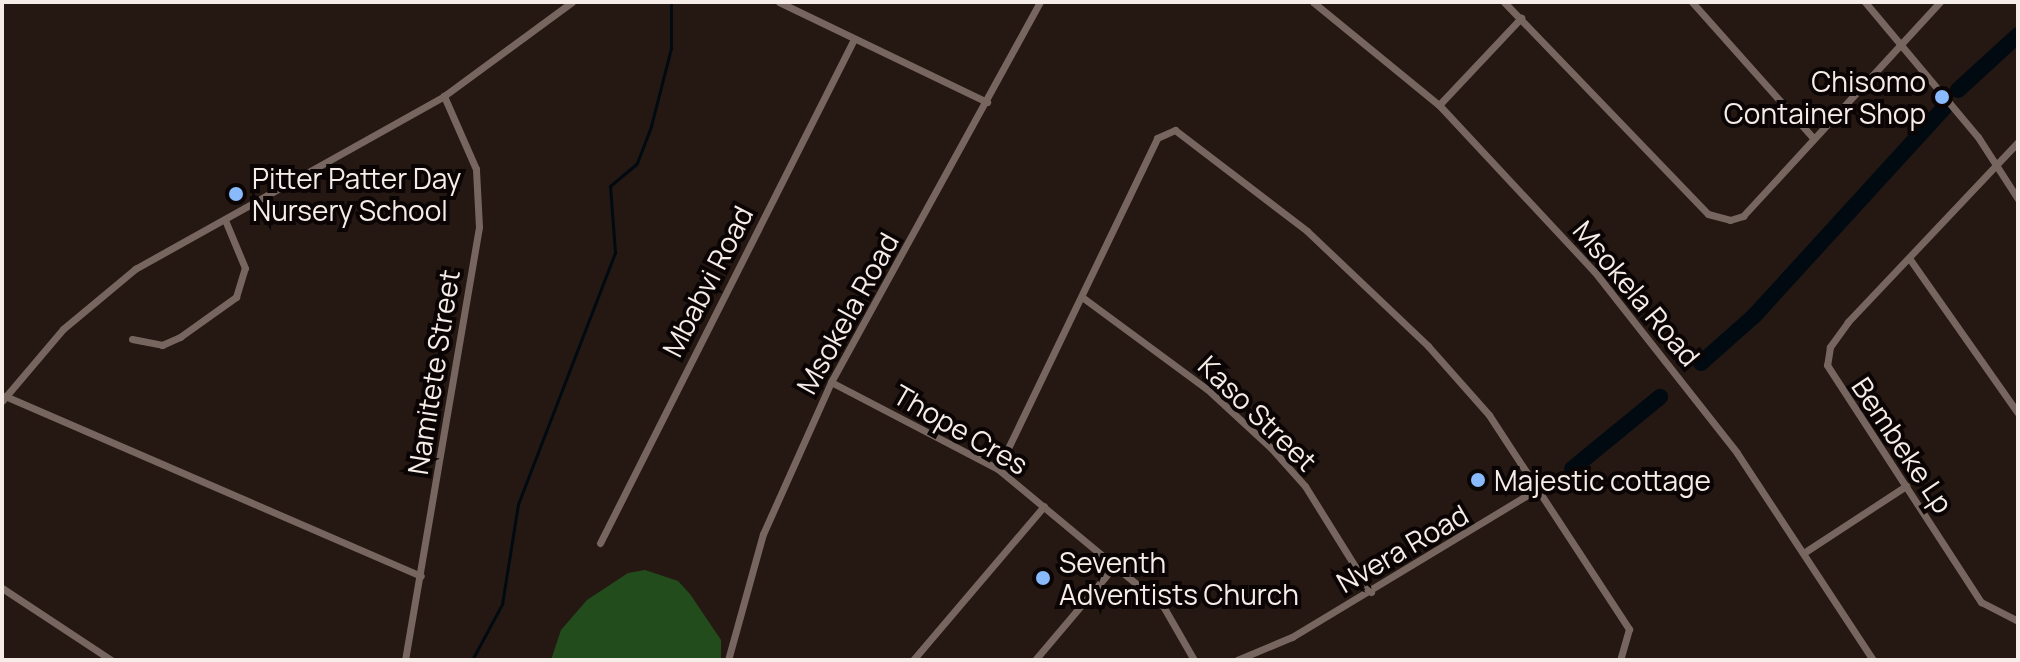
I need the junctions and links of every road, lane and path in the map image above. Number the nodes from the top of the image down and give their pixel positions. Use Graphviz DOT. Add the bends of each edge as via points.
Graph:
graph roads {
  1 [pos="572,2"];
  2 [pos="779,2"];
  3 [pos="1040,2"];
  4 [pos="1313,2"];
  5 [pos="1504,2"];
  6 [pos="1692,2"];
  7 [pos="1865,2"];
  8 [pos="1940,2"];
  9 [pos="1521,18"];
  10 [pos="854,39"];
  11 [pos="1901,41"];
  12 [pos="444,96"];
  13 [pos="987,102"];
  14 [pos="1439,105"];
  15 [pos="1814,139"];
  16 [pos="2018,142"];
  17 [pos="1997,166"];
  18 [pos="2018,199"];
  19 [pos="225,220"];
  20 [pos="1909,258"];
  21 [pos="1082,297"];
  22 [pos="132,339"];
  23 [pos="831,382"];
  24 [pos="4,398"];
  25 [pos="2018,413"];
  26 [pos="998,469"];
  27 [pos="1906,486"];
  28 [pos="1541,487"];
  29 [pos="1044,506"];
  30 [pos="600,543"];
  31 [pos="1805,552"];
  32 [pos="1117,563"];
  33 [pos="421,576"];
  34 [pos="2,588"];
  35 [pos="1371,592"];
  36 [pos="2018,621"];
  37 [pos="111,660"];
  38 [pos="405,660"];
  39 [pos="728,660"];
  40 [pos="913,660"];
  41 [pos="1035,660"];
  42 [pos="1194,660"];
  43 [pos="1237,660"];
  44 [pos="1620,660"];
  45 [pos="1873,660"];
  1 -- 12 [label="street"];
  2 -- 10 [label="street"];
  3 -- 13 [label="street, Msokela Road"];
  4 -- 14 [label="street, Msokela Road"];
  5 -- 9 [label="street"];
  6 -- 15 [label="street"];
  7 -- 11 [label="street"];
  8 -- 11 [label="street"];
  9 -- 14 [label="street"];
  9 -- 15 [label="street" via="1714,217 1743,216"];
  10 -- 13 [label="street"];
  10 -- 30 [label="street, Mbabvi Road"];
  11 -- 15 [label="street"];
  11 -- 17 [label="street"];
  12 -- 19 [label="street"];
  12 -- 33 [label="street, Namitete Street" via="465,134 480,205"];
  13 -- 23 [label="street, Msokela Road"];
  14 -- 31 [label="street, Msokela Road" via="1594,271 1737,453"];
  16 -- 17 [label="street, Bembeke Lp"];
  17 -- 18 [label="street"];
  17 -- 20 [label="street, Bembeke Lp"];
  19 -- 22 [label="street" via="245,268 236,297 162,345"];
  19 -- 24 [label="street" via="101,295"];
  20 -- 25 [label="street"];
  20 -- 27 [label="street, Bembeke Lp" via="1834,340 1827,365"];
  21 -- 26 [label="street"];
  21 -- 28 [label="street" via="1165,132 1184,133 1267,196 1368,287 1489,415"];
  21 -- 35 [label="street, Kaso Street" via="1207,389 1271,448 1305,486"];
  23 -- 26 [label="street, Thope Cres"];
  23 -- 39 [label="street, Msokela Road" via="763,534"];
  24 -- 33 [label="street"];
  26 -- 29 [label="street, Thope Cres"];
  27 -- 31 [label="street"];
  27 -- 36 [label="street, Bembeke Lp" via="1981,602"];
  28 -- 35 [label="street, Nvera Road"];
  28 -- 44 [label="street" via="1619,611 1630,643"];
  29 -- 32 [label="street, Thope Cres"];
  29 -- 40 [label="street"];
  31 -- 45 [label="street, Msokela Road"];
  32 -- 41 [label="street"];
  32 -- 42 [label="street, Thope Cres" via="1163,606"];
  33 -- 38 [label="street, Namitete Street"];
  34 -- 37 [label="street"];
  35 -- 43 [label="street, Nvera Road"];
}
